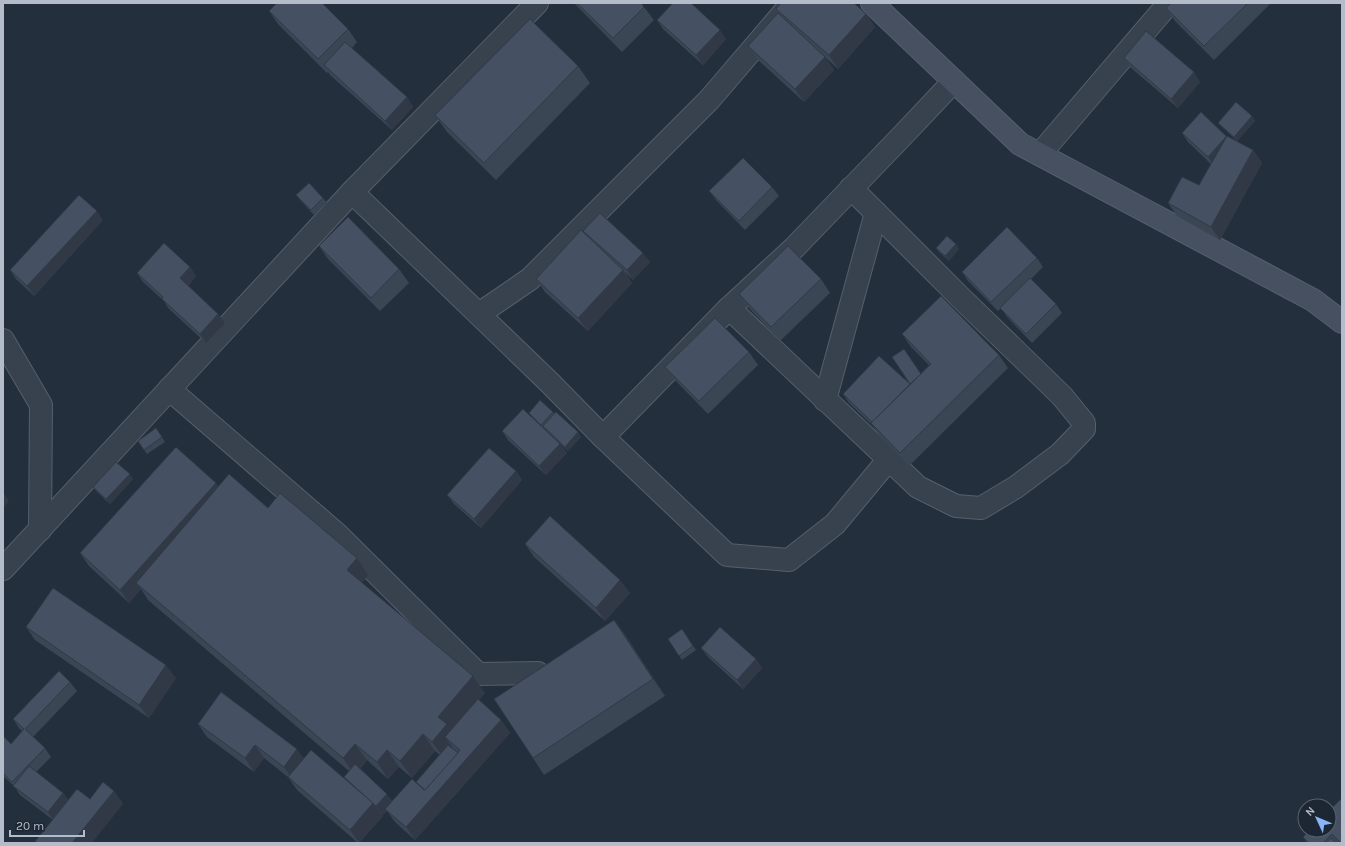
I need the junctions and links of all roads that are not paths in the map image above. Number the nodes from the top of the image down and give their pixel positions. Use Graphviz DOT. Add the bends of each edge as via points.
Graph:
graph roads {
  1 [pos="537,3"];
  2 [pos="792,3"];
  3 [pos="872,3"];
  4 [pos="1169,3"];
  5 [pos="954,81"];
  6 [pos="1040,154"];
  7 [pos="852,188"];
  8 [pos="352,192"];
  9 [pos="876,213"];
  10 [pos="729,308"];
  11 [pos="478,314"];
  12 [pos="1342,322"];
  13 [pos="3,340"];
  14 [pos="169,389"];
  15 [pos="825,400"];
  16 [pos="604,438"];
  17 [pos="889,459"];
  18 [pos="40,530"];
  19 [pos="3,569"];
  20 [pos="538,673"];
  1 -- 8 [label="street"];
  2 -- 11 [label="street" via="709,100 530,279"];
  3 -- 5 [label="street"];
  4 -- 6 [label="street"];
  5 -- 6 [label="street" via="1020,144"];
  5 -- 7 [label="street"];
  6 -- 12 [label="street" via="1313,300"];
  7 -- 9 [label="street"];
  7 -- 10 [label="street" via="794,248"];
  8 -- 11 [label="street"];
  8 -- 14 [label="street"];
  9 -- 15 [label="street"];
  9 -- 17 [label="street" via="1062,396 1084,423 1084,429 1060,454 1016,487 981,508 956,506 918,487"];
  10 -- 15 [label="street"];
  10 -- 16 [label="street"];
  11 -- 16 [label="street"];
  13 -- 18 [label="street" via="41,405"];
  14 -- 18 [label="street"];
  14 -- 20 [label="street" via="337,534 478,674"];
  15 -- 17 [label="street"];
  16 -- 17 [label="street" via="727,556 789,560 835,524"];
  18 -- 19 [label="street"];
}
